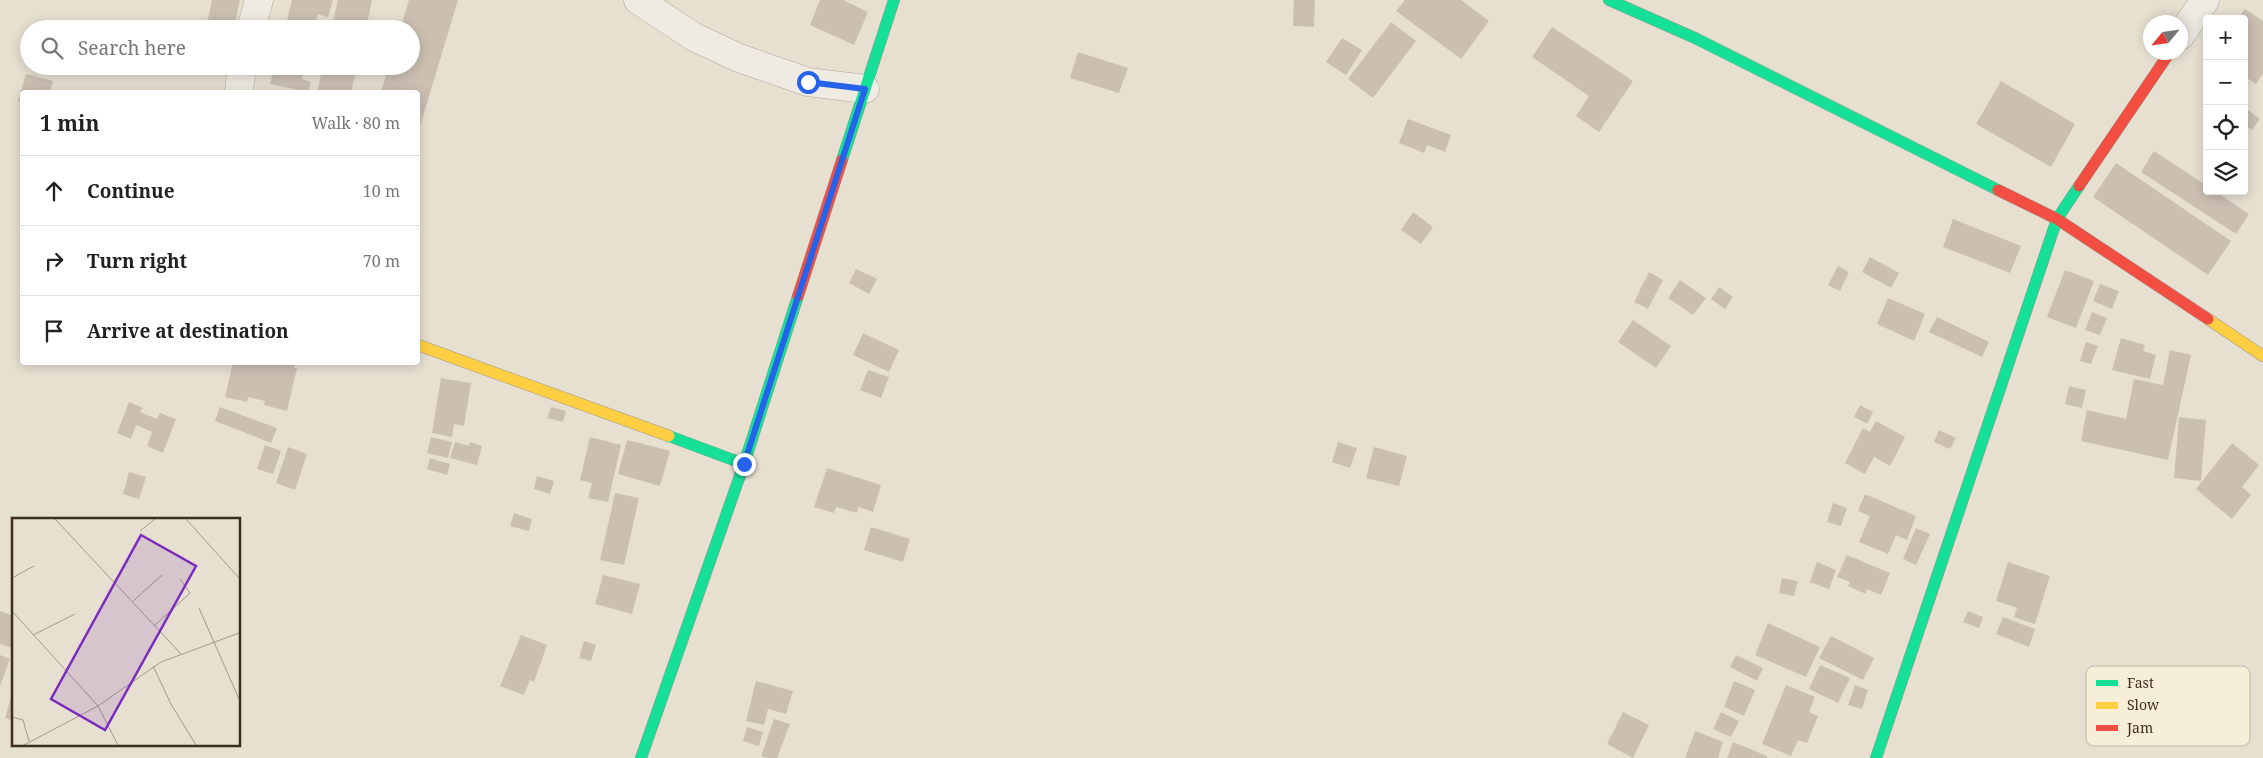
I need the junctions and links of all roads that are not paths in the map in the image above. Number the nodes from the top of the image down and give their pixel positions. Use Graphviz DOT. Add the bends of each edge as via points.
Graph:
graph roads {
  1 [pos="259,0"];
  2 [pos="638,0"];
  3 [pos="894,0"];
  4 [pos="1609,0"];
  5 [pos="2205,0"];
  6 [pos="253,20"];
  7 [pos="2188,24"];
  8 [pos="2165,60"];
  9 [pos="865,89"];
  10 [pos="2057,219"];
  11 [pos="420,346"];
  12 [pos="2263,356"];
  13 [pos="744,464"];
  14 [pos="641,758"];
  15 [pos="1876,758"];
  1 -- 6 [label="street"];
  2 -- 9 [label="street" via="694,37 739,58 808,82"];
  3 -- 9 [label="street"];
  4 -- 10 [label="street" via="1695,38"];
  5 -- 7 [label="street"];
  8 -- 10 [label="street"];
  9 -- 13 [label="street"];
  10 -- 12 [label="street"];
  10 -- 15 [label="street"];
  11 -- 13 [label="street"];
  13 -- 14 [label="street"];
}
